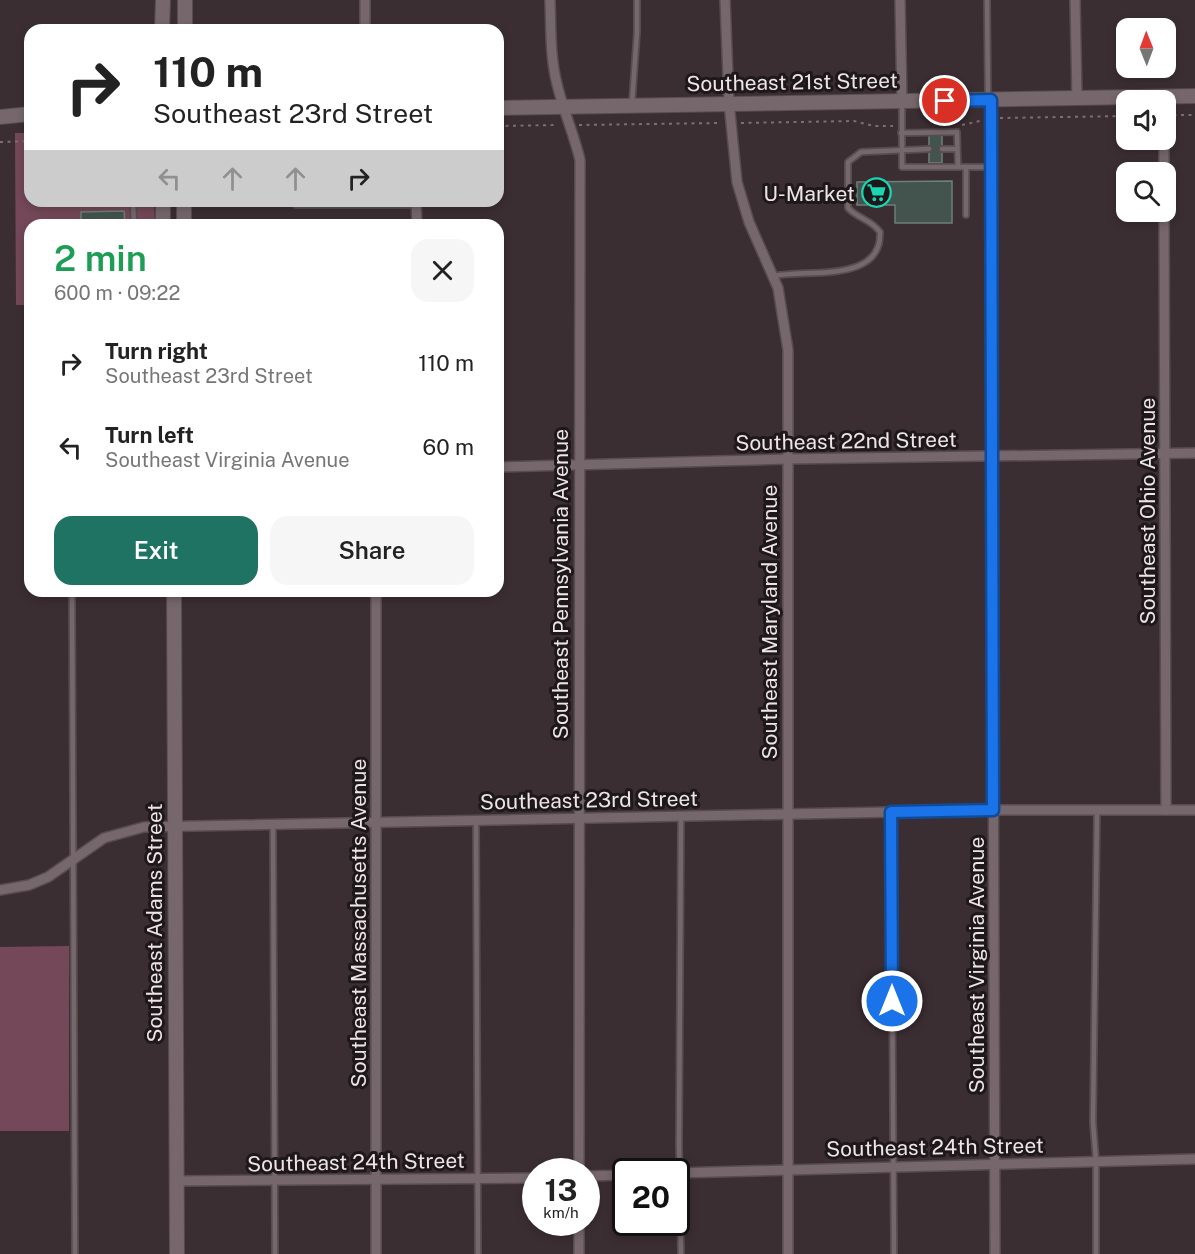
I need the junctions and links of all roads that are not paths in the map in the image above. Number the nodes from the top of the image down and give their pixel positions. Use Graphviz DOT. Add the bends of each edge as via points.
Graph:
graph roads {
  1 [pos="163,0"];
  2 [pos="185,0"];
  3 [pos="364,0"];
  4 [pos="550,0"];
  5 [pos="637,0"];
  6 [pos="725,0"];
  7 [pos="900,0"];
  8 [pos="987,0"];
  9 [pos="1075,0"];
  10 [pos="162,24"];
  11 [pos="185,24"];
  12 [pos="365,24"];
  13 [pos="1195,96"];
  14 [pos="1077,98"];
  15 [pos="1116,98"];
  16 [pos="1176,98"];
  17 [pos="989,100"];
  18 [pos="902,102"];
  19 [pos="729,104"];
  20 [pos="632,106"];
  21 [pos="565,107"];
  22 [pos="504,108"];
  23 [pos="24,116"];
  24 [pos="0,117"];
  25 [pos="901,133"];
  26 [pos="902,149"];
  27 [pos="929,149"];
  28 [pos="942,149"];
  29 [pos="957,149"];
  30 [pos="958,167"];
  31 [pos="966,167"];
  32 [pos="991,167"];
  33 [pos="966,215"];
  34 [pos="1164,222"];
  35 [pos="774,276"];
  36 [pos="1165,453"];
  37 [pos="1195,453"];
  38 [pos="991,456"];
  39 [pos="787,459"];
  40 [pos="579,466"];
  41 [pos="504,467"];
  42 [pos="72,597"];
  43 [pos="174,597"];
  44 [pos="376,597"];
  45 [pos="993,810"];
  46 [pos="1166,810"];
  47 [pos="1195,810"];
  48 [pos="1096,811"];
  49 [pos="891,812"];
  50 [pos="787,815"];
  51 [pos="681,817"];
  52 [pos="578,818"];
  53 [pos="476,819"];
  54 [pos="375,821"];
  55 [pos="273,824"];
  56 [pos="175,826"];
  57 [pos="72,859"];
  58 [pos="0,890"];
  59 [pos="579,1158"];
  60 [pos="678,1158"];
  61 [pos="1195,1159"];
  62 [pos="1096,1161"];
  63 [pos="995,1163"];
  64 [pos="894,1166"];
  65 [pos="788,1169"];
  66 [pos="690,1173"];
  67 [pos="522,1178"];
  68 [pos="478,1179"];
  69 [pos="376,1180"];
  70 [pos="176,1181"];
  71 [pos="275,1181"];
  72 [pos="579,1236"];
  73 [pos="681,1236"];
  74 [pos="75,1254"];
  75 [pos="177,1254"];
  76 [pos="275,1254"];
  77 [pos="376,1254"];
  78 [pos="478,1254"];
  79 [pos="579,1254"];
  80 [pos="681,1254"];
  81 [pos="788,1254"];
  82 [pos="894,1254"];
  83 [pos="995,1254"];
  84 [pos="1096,1254"];
  1 -- 10 [label="main road"];
  2 -- 11 [label="main road"];
  3 -- 12 [label="street"];
  4 -- 21 [label="street, Southeast Pennsylvania Avenue" via="554,64"];
  5 -- 20 [label="lane"];
  6 -- 19 [label="street, Southeast Maryland Avenue"];
  7 -- 18 [label="street"];
  8 -- 17 [label="lane"];
  9 -- 14 [label="street"];
  13 -- 16 [label="main road, Southeast 21st Street"];
  14 -- 15 [label="main road, Southeast 21st Street"];
  14 -- 17 [label="main road, Southeast 21st Street"];
  17 -- 18 [label="main road, Southeast 21st Street"];
  17 -- 32 [label="street, Southeast Virginia Avenue"];
  18 -- 19 [label="main road, Southeast 21st Street"];
  18 -- 25 [label="lane"];
  19 -- 20 [label="main road, Southeast 21st Street"];
  19 -- 35 [label="street, Southeast Maryland Avenue" via="733,157 744,207"];
  20 -- 21 [label="main road, Southeast 21st Street"];
  21 -- 22 [label="main road, Southeast 21st Street"];
  21 -- 40 [label="street, Southeast Pennsylvania Avenue" via="580,160"];
  23 -- 24 [label="main road"];
  25 -- 26 [label="lane"];
  25 -- 29 [label="lane" via="957,132"];
  26 -- 27 [label="lane"];
  26 -- 30 [label="lane" via="902,167"];
  26 -- 35 [label="lane" via="861,152 848,162 848,208 880,231 880,245 866,264 850,270"];
  28 -- 29 [label="lane"];
  29 -- 30 [label="lane"];
  30 -- 31 [label="lane"];
  31 -- 32 [label="lane"];
  31 -- 33 [label="lane"];
  32 -- 38 [label="street, Southeast Virginia Avenue"];
  34 -- 36 [label="street, Southeast Ohio Avenue"];
  35 -- 39 [label="street, Southeast Maryland Avenue" via="787,335"];
  36 -- 37 [label="street, Southeast 22nd Street"];
  36 -- 38 [label="street, Southeast 22nd Street"];
  36 -- 46 [label="street, Southeast Ohio Avenue"];
  38 -- 39 [label="street, Southeast 22nd Street"];
  38 -- 45 [label="street, Southeast Virginia Avenue"];
  39 -- 40 [label="street, Southeast 22nd Street"];
  39 -- 50 [label="street, Southeast Maryland Avenue"];
  40 -- 41 [label="street, Southeast 22nd Street"];
  40 -- 52 [label="street, Southeast Pennsylvania Avenue"];
  42 -- 57 [label="lane"];
  43 -- 56 [label="main road, Southeast Adams Street"];
  44 -- 54 [label="street, Southeast Massachusetts Avenue"];
  45 -- 48 [label="street, Southeast 23rd Street"];
  45 -- 49 [label="street, Southeast 23rd Street"];
  45 -- 63 [label="street, Southeast Virginia Avenue"];
  46 -- 47 [label="street, Southeast 23rd Street"];
  46 -- 48 [label="street, Southeast 23rd Street"];
  48 -- 62 [label="lane"];
  49 -- 50 [label="street, Southeast 23rd Street"];
  49 -- 64 [label="lane"];
  50 -- 51 [label="street, Southeast 23rd Street"];
  50 -- 65 [label="street, Southeast Maryland Avenue"];
  51 -- 52 [label="street, Southeast 23rd Street"];
  51 -- 60 [label="lane"];
  52 -- 53 [label="street, Southeast 23rd Street"];
  52 -- 59 [label="street, Southeast Pennsylvania Avenue"];
  53 -- 54 [label="street, Southeast 23rd Street"];
  53 -- 68 [label="lane"];
  54 -- 55 [label="street, Southeast 23rd Street"];
  54 -- 69 [label="street, Southeast Massachusetts Avenue"];
  55 -- 56 [label="street, Southeast 23rd Street"];
  55 -- 71 [label="lane"];
  56 -- 57 [label="street, Southeast 23rd Street" via="125,831 104,838"];
  56 -- 70 [label="main road, Southeast Adams Street"];
  57 -- 58 [label="street, Southeast 23rd Street" via="48,877"];
  57 -- 74 [label="lane"];
  61 -- 62 [label="street, Southeast 24th Street"];
  62 -- 63 [label="street, Southeast 24th Street"];
  62 -- 84 [label="lane"];
  63 -- 64 [label="street, Southeast 24th Street"];
  63 -- 83 [label="street, Southeast Virginia Avenue"];
  64 -- 65 [label="street, Southeast 24th Street"];
  64 -- 82 [label="lane"];
  65 -- 66 [label="street, Southeast 24th Street"];
  65 -- 81 [label="street, Southeast Maryland Avenue"];
  67 -- 68 [label="street, Southeast 24th Street"];
  68 -- 69 [label="street, Southeast 24th Street"];
  68 -- 78 [label="lane"];
  69 -- 71 [label="street, Southeast 24th Street"];
  69 -- 77 [label="street, Southeast Massachusetts Avenue"];
  70 -- 71 [label="street, Southeast 24th Street"];
  70 -- 75 [label="main road, Southeast Adams Street"];
  71 -- 76 [label="lane"];
  72 -- 79 [label="street"];
  73 -- 80 [label="lane"];
}
